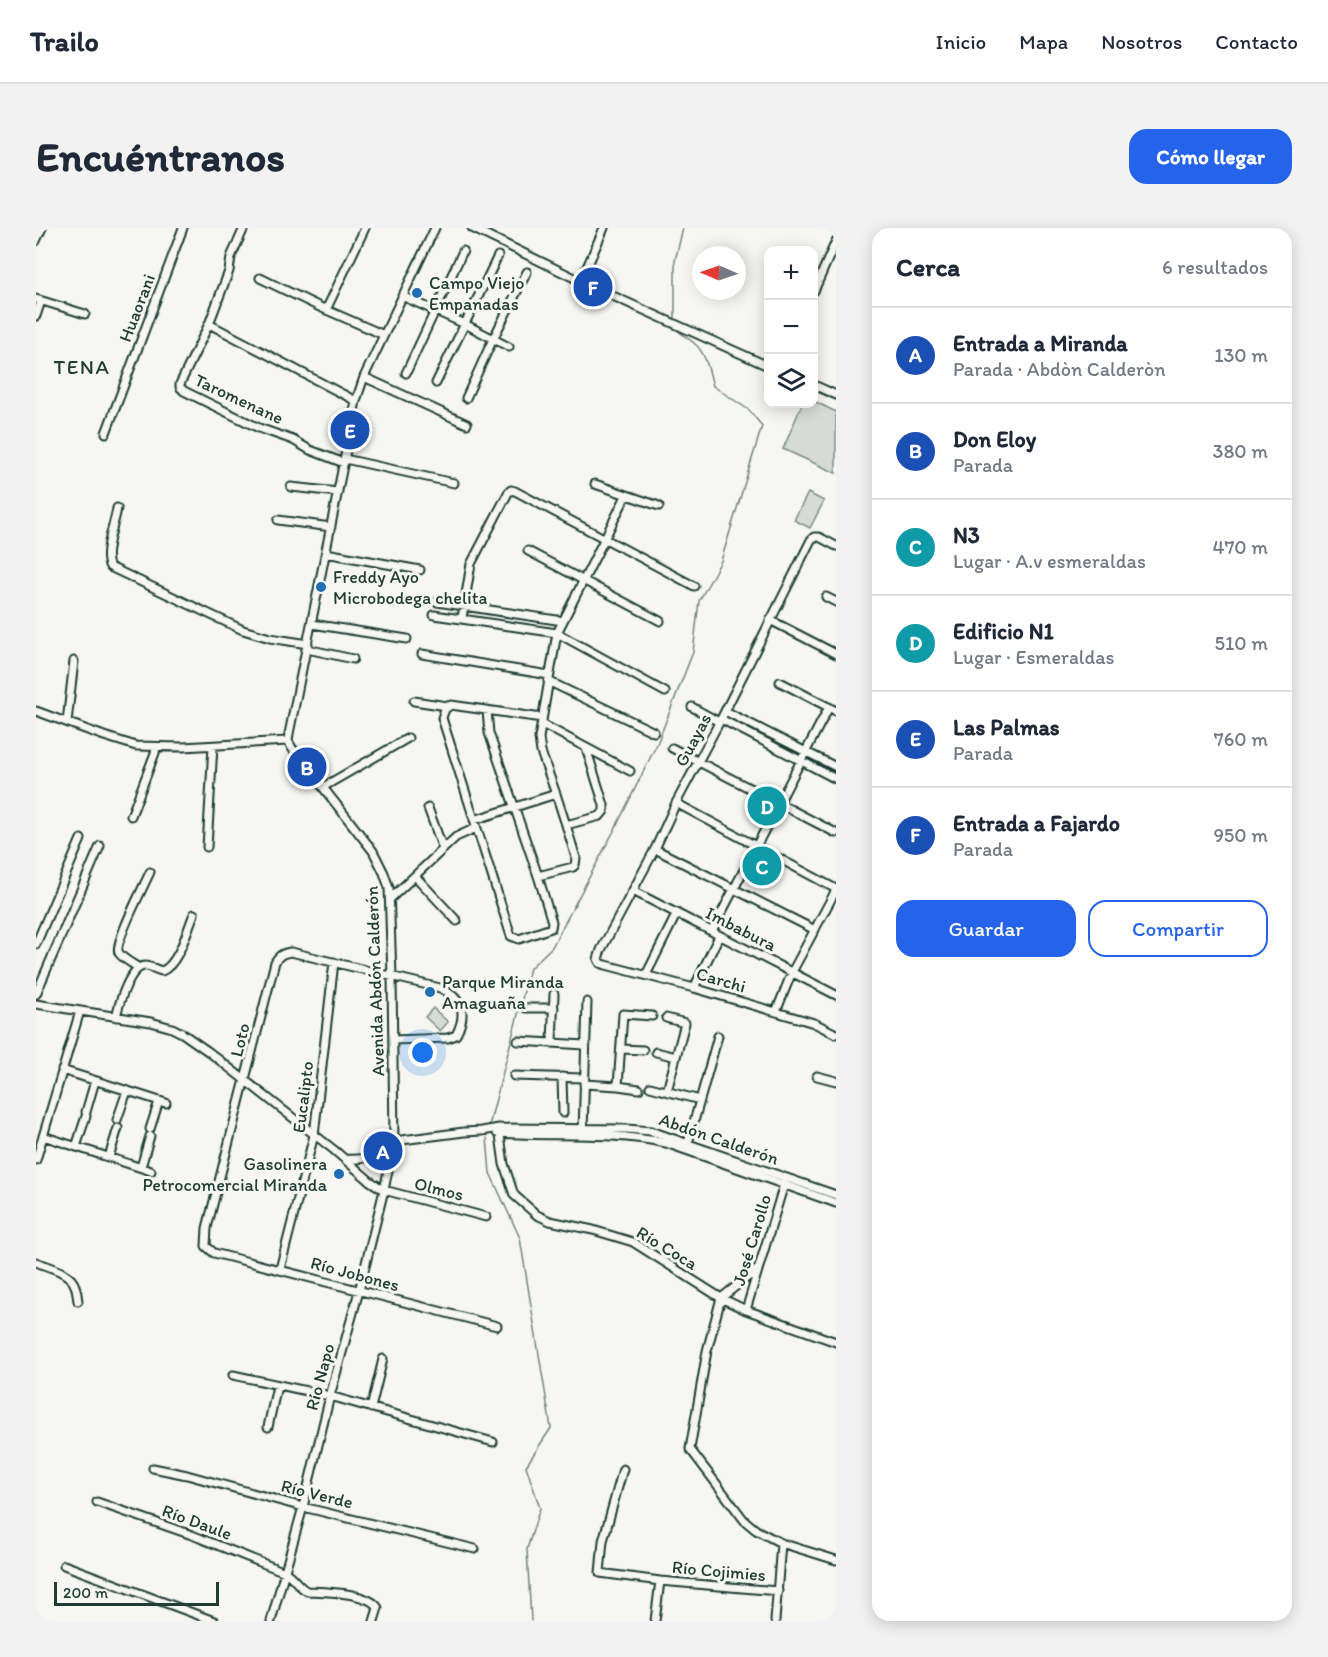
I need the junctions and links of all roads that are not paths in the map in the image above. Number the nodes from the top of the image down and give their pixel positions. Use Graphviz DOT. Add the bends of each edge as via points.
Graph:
graph roads {
  1 [pos="42,228"];
  2 [pos="183,228"];
  3 [pos="244,228"];
  4 [pos="365,228"];
  5 [pos="435,228"];
  6 [pos="472,228"];
  7 [pos="604,228"];
  8 [pos="36,241"];
  9 [pos="836,241"];
  10 [pos="463,251"];
  11 [pos="498,256"];
  12 [pos="527,272"];
  13 [pos="260,278"];
  14 [pos="818,280"];
  15 [pos="581,281"];
  16 [pos="402,296"];
  17 [pos="38,300"];
  18 [pos="326,310"];
  19 [pos="435,311"];
  20 [pos="85,314"];
  21 [pos="36,316"];
  22 [pos="209,324"];
  23 [pos="465,324"];
  24 [pos="384,335"];
  25 [pos="493,339"];
  26 [pos="509,347"];
  27 [pos="764,364"];
  28 [pos="406,373"];
  29 [pos="364,377"];
  30 [pos="436,383"];
  31 [pos="818,387"];
  32 [pos="836,395"];
  33 [pos="466,398"];
  34 [pos="356,401"];
  35 [pos="467,424"];
  36 [pos="106,433"];
  37 [pos="344,461"];
  38 [pos="454,483"];
  39 [pos="595,484"];
  40 [pos="291,487"];
  41 [pos="338,492"];
  42 [pos="626,496"];
  43 [pos="659,506"];
  44 [pos="117,508"];
  45 [pos="278,520"];
  46 [pos="331,527"];
  47 [pos="605,539"];
  48 [pos="836,546"];
  49 [pos="528,551"];
  50 [pos="326,553"];
  51 [pos="420,570"];
  52 [pos="584,582"];
  53 [pos="694,586"];
  54 [pos="825,597"];
  55 [pos="437,602"];
  56 [pos="836,602"];
  57 [pos="464,606"];
  58 [pos="434,615"];
  59 [pos="462,618"];
  60 [pos="770,620"];
  61 [pos="563,621"];
  62 [pos="660,621"];
  63 [pos="312,624"];
  64 [pos="557,633"];
  65 [pos="407,639"];
  66 [pos="307,647"];
  67 [pos="422,654"];
  68 [pos="836,654"];
  69 [pos="353,659"];
  70 [pos="74,661"];
  71 [pos="549,678"];
  72 [pos="780,682"];
  73 [pos="665,692"];
  74 [pos="414,701"];
  75 [pos="447,706"];
  76 [pos="692,707"];
  77 [pos="833,709"];
  78 [pos="38,711"];
  79 [pos="487,711"];
  80 [pos="725,711"];
  81 [pos="36,721"];
  82 [pos="542,721"];
  83 [pos="720,721"];
  84 [pos="67,722"];
  85 [pos="654,732"];
  86 [pos="408,738"];
  87 [pos="288,741"];
  88 [pos="213,746"];
  89 [pos="156,747"];
  90 [pos="586,748"];
  91 [pos="672,748"];
  92 [pos="806,751"];
  93 [pos="801,760"];
  94 [pos="698,762"];
  95 [pos="836,767"];
  96 [pos="630,771"];
  97 [pos="836,779"];
  98 [pos="323,787"];
  99 [pos="556,794"];
  100 [pos="676,803"];
  101 [pos="780,804"];
  102 [pos="515,807"];
  103 [pos="428,808"];
  104 [pos="131,816"];
  105 [pos="475,824"];
  106 [pos="566,825"];
  107 [pos="836,833"];
  108 [pos="81,839"];
  109 [pos="758,844"];
  110 [pos="100,846"];
  111 [pos="207,847"];
  112 [pos="443,849"];
  113 [pos="655,849"];
  114 [pos="150,872"];
  115 [pos="415,876"];
  116 [pos="538,876"];
  117 [pos="735,889"];
  118 [pos="836,890"];
  119 [pos="633,891"];
  120 [pos="390,899"];
  121 [pos="677,913"];
  122 [pos="194,914"];
  123 [pos="458,921"];
  124 [pos="815,930"];
  125 [pos="716,933"];
  126 [pos="36,944"];
  127 [pos="598,958"];
  128 [pos="334,962"];
  129 [pos="139,968"];
  130 [pos="792,972"];
  131 [pos="646,975"];
  132 [pos="392,976"];
  133 [pos="694,988"];
  134 [pos="36,994"];
  135 [pos="554,994"];
  136 [pos="836,995"];
  137 [pos="37,1002"];
  138 [pos="587,1002"];
  139 [pos="526,1008"];
  140 [pos="554,1008"];
  141 [pos="80,1011"];
  142 [pos="776,1012"];
  143 [pos="652,1016"];
  144 [pos="116,1017"];
  145 [pos="666,1018"];
  146 [pos="836,1034"];
  147 [pos="718,1036"];
  148 [pos="393,1040"];
  149 [pos="518,1041"];
  150 [pos="552,1043"];
  151 [pos="585,1045"];
  152 [pos="621,1049"];
  153 [pos="643,1050"];
  154 [pos="656,1052"];
  155 [pos="676,1057"];
  156 [pos="62,1070"];
  157 [pos="514,1076"];
  158 [pos="817,1076"];
  159 [pos="562,1077"];
  160 [pos="96,1081"];
  161 [pos="245,1081"];
  162 [pos="584,1081"];
  163 [pos="836,1081"];
  164 [pos="618,1086"];
  165 [pos="650,1087"];
  166 [pos="639,1089"];
  167 [pos="127,1091"];
  168 [pos="667,1091"];
  169 [pos="700,1100"];
  170 [pos="563,1113"];
  171 [pos="499,1131"];
  172 [pos="583,1132"];
  173 [pos="314,1135"];
  174 [pos="43,1136"];
  175 [pos="394,1141"];
  176 [pos="688,1143"];
  177 [pos="76,1147"];
  178 [pos="109,1157"];
  179 [pos="345,1159"];
  180 [pos="36,1160"];
  181 [pos="141,1167"];
  182 [pos="151,1171"];
  183 [pos="785,1182"];
  184 [pos="384,1190"];
  185 [pos="836,1195"];
  186 [pos="836,1203"];
  187 [pos="486,1217"];
  188 [pos="206,1246"];
  189 [pos="36,1262"];
  190 [pos="280,1269"];
  191 [pos="758,1269"];
  192 [pos="359,1291"];
  193 [pos="721,1298"];
  194 [pos="78,1301"];
  195 [pos="746,1310"];
  196 [pos="498,1326"];
  197 [pos="836,1342"];
  198 [pos="383,1359"];
  199 [pos="233,1375"];
  200 [pos="277,1386"];
  201 [pos="330,1396"];
  202 [pos="371,1408"];
  203 [pos="268,1427"];
  204 [pos="493,1442"];
  205 [pos="153,1468"];
  206 [pos="623,1469"];
  207 [pos="97,1502"];
  208 [pos="303,1507"];
  209 [pos="781,1543"];
  210 [pos="475,1549"];
  211 [pos="836,1560"];
  212 [pos="64,1565"];
  213 [pos="285,1572"];
  214 [pos="660,1581"];
  215 [pos="778,1591"];
  216 [pos="214,1621"];
  217 [pos="271,1621"];
  218 [pos="374,1621"];
  219 [pos="655,1621"];
  220 [pos="775,1621"];
  1 -- 8 [label="street"];
  2 -- 36 [label="street, Huaorani"];
  3 -- 22 [label="street, Taromenane"];
  4 -- 18 [label="street"];
  5 -- 16 [label="street"];
  6 -- 15 [label="street"];
  7 -- 15 [label="street"];
  9 -- 14 [label="street"];
  10 -- 19 [label="street"];
  11 -- 23 [label="street"];
  12 -- 25 [label="street"];
  13 -- 18 [label="street"];
  15 -- 27 [label="street"];
  16 -- 19 [label="street"];
  16 -- 24 [label="street"];
  17 -- 20 [label="street"];
  17 -- 21 [label="street"];
  18 -- 24 [label="street"];
  19 -- 23 [label="street"];
  19 -- 28 [label="street"];
  22 -- 34 [label="street"];
  22 -- 37 [label="street, Taromenane" via="180,387 249,423"];
  23 -- 25 [label="street"];
  23 -- 30 [label="street"];
  24 -- 29 [label="street"];
  25 -- 26 [label="street"];
  25 -- 33 [label="street"];
  29 -- 34 [label="street"];
  29 -- 35 [label="street"];
  31 -- 32 [label="street"];
  34 -- 37 [label="street"];
  37 -- 38 [label="street"];
  37 -- 41 [label="street"];
  39 -- 42 [label="street"];
  40 -- 41 [label="street"];
  41 -- 46 [label="street"];
  42 -- 43 [label="street"];
  42 -- 47 [label="street"];
  44 -- 66 [label="street" via="108,544 106,562 110,567 243,630"];
  45 -- 46 [label="street"];
  46 -- 50 [label="street"];
  47 -- 52 [label="street"];
  47 -- 53 [label="street"];
  47 -- 57 [label="street" via="511,490 471,564"];
  48 -- 60 [label="street, Guayas" via="814,537"];
  49 -- 52 [label="street"];
  50 -- 51 [label="street"];
  50 -- 63 [label="street"];
  52 -- 61 [label="street"];
  52 -- 62 [label="street"];
  54 -- 56 [label="street"];
  55 -- 57 [label="street"];
  57 -- 59 [label="street"];
  57 -- 61 [label="street"];
  58 -- 59 [label="street"];
  59 -- 64 [label="street"];
  60 -- 68 [label="street"];
  60 -- 80 [label="street, Guayas"];
  61 -- 64 [label="street"];
  63 -- 65 [label="street"];
  63 -- 66 [label="street"];
  64 -- 71 [label="street"];
  64 -- 73 [label="street"];
  66 -- 69 [label="street"];
  66 -- 87 [label="street"];
  67 -- 71 [label="street"];
  70 -- 84 [label="street"];
  71 -- 82 [label="street"];
  71 -- 85 [label="street"];
  72 -- 77 [label="street"];
  74 -- 75 [label="street"];
  75 -- 79 [label="street"];
  75 -- 105 [label="street" via="443,723"];
  76 -- 83 [label="street"];
  77 -- 92 [label="street"];
  78 -- 81 [label="street"];
  78 -- 84 [label="street"];
  79 -- 82 [label="street"];
  79 -- 102 [label="street" via="489,733"];
  80 -- 83 [label="street, Guayas"];
  80 -- 92 [label="street"];
  82 -- 90 [label="street"];
  82 -- 99 [label="street" via="540,745"];
  83 -- 93 [label="street"];
  83 -- 94 [label="street, Guayas"];
  84 -- 89 [label="street" via="136,746"];
  86 -- 98 [label="street"];
  87 -- 88 [label="street"];
  87 -- 98 [label="street, Avenida Abdón Calderón"];
  88 -- 89 [label="street"];
  88 -- 111 [label="street"];
  89 -- 104 [label="street"];
  90 -- 96 [label="street"];
  90 -- 106 [label="street" via="604,811 597,817"];
  91 -- 94 [label="street"];
  92 -- 93 [label="street"];
  92 -- 95 [label="street"];
  93 -- 97 [label="street"];
  93 -- 101 [label="street"];
  94 -- 100 [label="street, Guayas"];
  94 -- 101 [label="street"];
  98 -- 120 [label="street, Avenida Abdón Calderón" via="373,851 384,873"];
  99 -- 102 [label="street"];
  99 -- 106 [label="street"];
  100 -- 109 [label="street"];
  100 -- 113 [label="street, Guayas"];
  101 -- 107 [label="street"];
  101 -- 109 [label="street"];
  102 -- 105 [label="street"];
  102 -- 116 [label="street"];
  103 -- 112 [label="street"];
  105 -- 112 [label="street"];
  105 -- 116 [label="street" via="511,936 515,938 552,926"];
  106 -- 116 [label="street" via="575,865"];
  108 -- 126 [label="street"];
  109 -- 117 [label="street"];
  109 -- 118 [label="street"];
  110 -- 134 [label="street"];
  112 -- 115 [label="street"];
  113 -- 117 [label="street"];
  113 -- 119 [label="street, Guayas"];
  114 -- 129 [label="street" via="117,947 119,954"];
  115 -- 120 [label="street"];
  115 -- 123 [label="street"];
  117 -- 124 [label="street"];
  117 -- 125 [label="street"];
  118 -- 124 [label="street"];
  119 -- 121 [label="street, Imbabura"];
  119 -- 127 [label="street, Guayas"];
  120 -- 132 [label="street, Avenida Abdón Calderón"];
  121 -- 125 [label="street, Imbabura"];
  121 -- 131 [label="street"];
  122 -- 129 [label="street" via="167,970 147,965"];
  124 -- 130 [label="street"];
  125 -- 130 [label="street, Imbabura"];
  125 -- 133 [label="street"];
  127 -- 131 [label="street, Carchi" via="600,963"];
  128 -- 132 [label="street, Loto"];
  128 -- 161 [label="street, Loto" via="291,952 278,957"];
  128 -- 173 [label="street, Eucalipto"];
  129 -- 144 [label="street" via="128,982"];
  130 -- 136 [label="street, Imbabura"];
  130 -- 142 [label="street"];
  131 -- 133 [label="street, Carchi"];
  132 -- 148 [label="street, Avenida Abdón Calderón"];
  132 -- 148 [label="street, Loto" via="453,994 462,1016 456,1035 448,1038"];
  133 -- 142 [label="street, Carchi"];
  135 -- 140 [label="street"];
  137 -- 141 [label="street"];
  138 -- 151 [label="street"];
  139 -- 140 [label="street"];
  140 -- 150 [label="street"];
  141 -- 144 [label="street"];
  141 -- 156 [label="street"];
  142 -- 146 [label="street, Carchi"];
  143 -- 152 [label="street" via="623,1014"];
  144 -- 161 [label="street" via="154,1023 182,1033"];
  145 -- 155 [label="street" via="685,1023"];
  147 -- 169 [label="street"];
  148 -- 175 [label="street, Avenida Abdón Calderón"];
  149 -- 150 [label="street"];
  150 -- 151 [label="street"];
  151 -- 162 [label="street"];
  152 -- 153 [label="street"];
  152 -- 164 [label="street"];
  154 -- 155 [label="street"];
  155 -- 168 [label="street"];
  156 -- 160 [label="street"];
  156 -- 174 [label="street"];
  157 -- 159 [label="street"];
  158 -- 163 [label="street"];
  159 -- 162 [label="street"];
  159 -- 170 [label="street"];
  160 -- 167 [label="street"];
  160 -- 177 [label="street"];
  161 -- 173 [label="street"];
  161 -- 188 [label="street, Loto" via="207,1228"];
  162 -- 164 [label="street"];
  162 -- 172 [label="street"];
  164 -- 166 [label="street"];
  165 -- 168 [label="street"];
  167 -- 178 [label="street"];
  167 -- 181 [label="street" via="162,1102"];
  168 -- 169 [label="street"];
  169 -- 176 [label="street"];
  171 -- 172 [label="street, Abdón Calderón"];
  171 -- 175 [label="street, Abdón Calderón"];
  171 -- 193 [label="street, Río Coca" via="514,1195 537,1215 633,1242"];
  172 -- 176 [label="street, Abdón Calderón" via="651,1131"];
  172 -- 183 [label="street, Abdón Calderón" via="666,1143"];
  173 -- 179 [label="street"];
  173 -- 190 [label="street, Eucalipto"];
  174 -- 177 [label="street"];
  174 -- 180 [label="street"];
  175 -- 179 [label="street" via="377,1156"];
  175 -- 184 [label="street, Río Napo"];
  176 -- 183 [label="street, Abdón Calderón"];
  177 -- 178 [label="street"];
  178 -- 181 [label="street"];
  179 -- 184 [label="street"];
  181 -- 182 [label="street"];
  183 -- 185 [label="street, Abdón Calderón"];
  183 -- 186 [label="street, Abdón Calderón"];
  183 -- 191 [label="street, José Carollo"];
  184 -- 187 [label="street, Olmos"];
  184 -- 192 [label="street, Río Napo"];
  188 -- 190 [label="street, Río Jobones" via="214,1253"];
  189 -- 194 [label="street" via="70,1278 75,1283"];
  190 -- 192 [label="street, Río Jobones"];
  191 -- 193 [label="street"];
  191 -- 195 [label="street, José Carollo"];
  192 -- 196 [label="street, Río Jobones"];
  192 -- 201 [label="street, Río Napo"];
  193 -- 195 [label="street, Río Coca"];
  193 -- 209 [label="street" via="690,1449 744,1520"];
  195 -- 197 [label="street, Río Coca"];
  198 -- 202 [label="street"];
  199 -- 200 [label="street"];
  200 -- 201 [label="street"];
  200 -- 203 [label="street"];
  201 -- 202 [label="street"];
  201 -- 208 [label="street, Río Napo"];
  202 -- 204 [label="street"];
  205 -- 208 [label="street, Río Verde"];
  206 -- 214 [label="street" via="603,1541 600,1573"];
  207 -- 213 [label="street, Río Daule"];
  208 -- 210 [label="street, Río Verde"];
  208 -- 213 [label="street, Río Napo"];
  209 -- 211 [label="street"];
  209 -- 215 [label="street"];
  212 -- 216 [label="street"];
  213 -- 217 [label="street, Río Napo"];
  213 -- 218 [label="street, Río Daule" via="308,1591 338,1593 376,1604"];
  214 -- 215 [label="street, Río Cojimies"];
  214 -- 219 [label="street, Río Cojimies"];
  215 -- 220 [label="street"];
}
